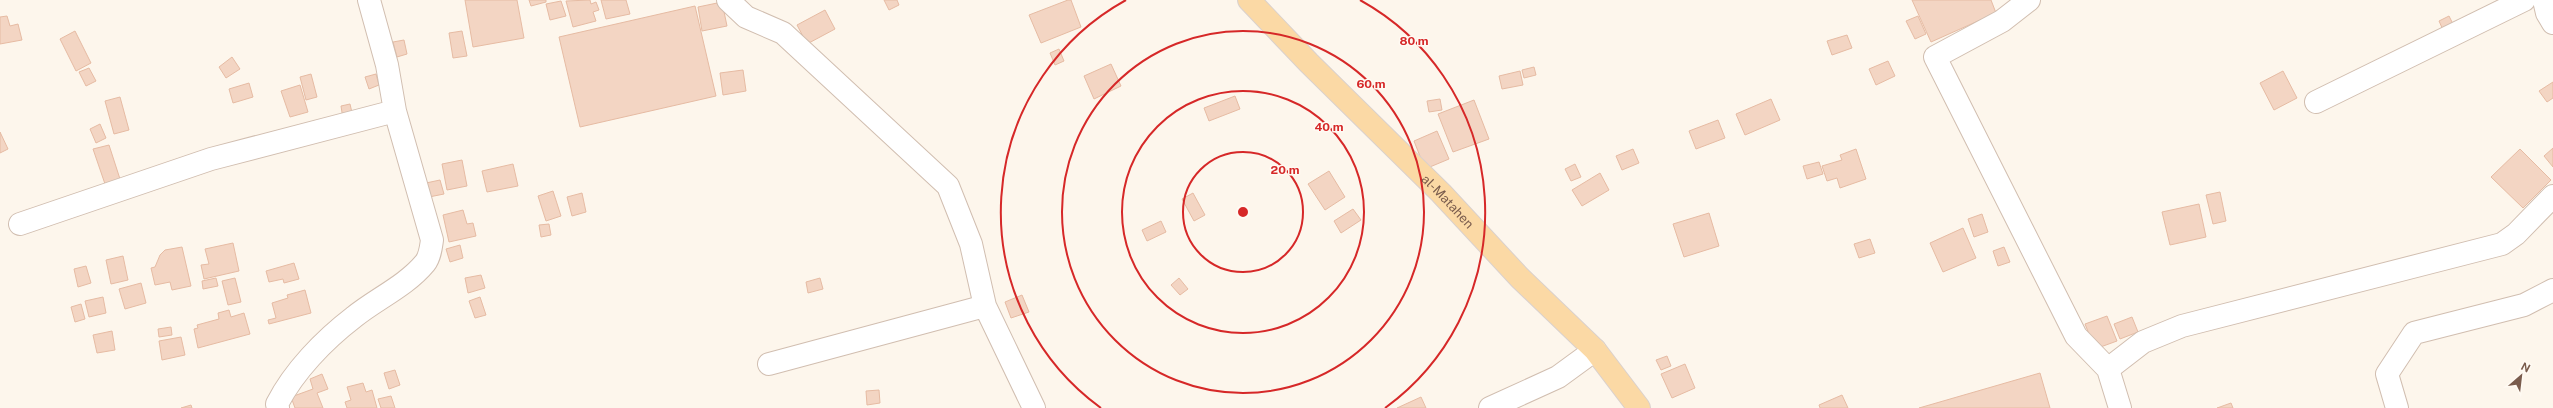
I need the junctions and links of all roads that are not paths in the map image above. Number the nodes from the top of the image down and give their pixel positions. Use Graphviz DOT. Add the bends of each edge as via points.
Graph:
graph roads {
  1 [pos="369,0"];
  2 [pos="728,0"];
  3 [pos="1249,0"];
  4 [pos="2029,0"];
  5 [pos="2524,0"];
  6 [pos="2544,0"];
  7 [pos="2553,23"];
  8 [pos="2316,102"];
  9 [pos="395,111"];
  10 [pos="2553,196"];
  11 [pos="20,224"];
  12 [pos="2553,290"];
  13 [pos="985,306"];
  14 [pos="1595,350"];
  15 [pos="769,364"];
  16 [pos="2108,369"];
  17 [pos="278,408"];
  18 [pos="1034,408"];
  19 [pos="1490,408"];
  20 [pos="1639,408"];
  21 [pos="2120,408"];
  22 [pos="2397,408"];
  1 -- 9 [label="street" via="387,65"];
  2 -- 13 [label="street" via="746,17 783,33 948,186 972,244"];
  3 -- 14 [label="main road, al-Matahen" via="1441,193 1520,278"];
  4 -- 16 [label="street" via="2002,21 1935,57 2076,336"];
  5 -- 8 [label="street"];
  6 -- 7 [label="street" via="2546,13"];
  9 -- 11 [label="street" via="211,159"];
  9 -- 17 [label="street" via="432,240 430,251 425,263 388,294 354,317 324,344 285,388 277,404"];
  10 -- 16 [label="street" via="2516,234 2502,244 2182,326 2143,342"];
  12 -- 22 [label="street" via="2524,304 2414,333 2387,374"];
  13 -- 15 [label="street"];
  13 -- 18 [label="street"];
  14 -- 19 [label="street" via="1558,377"];
  14 -- 20 [label="main road, al-Matahen"];
  16 -- 21 [label="street"];
}
